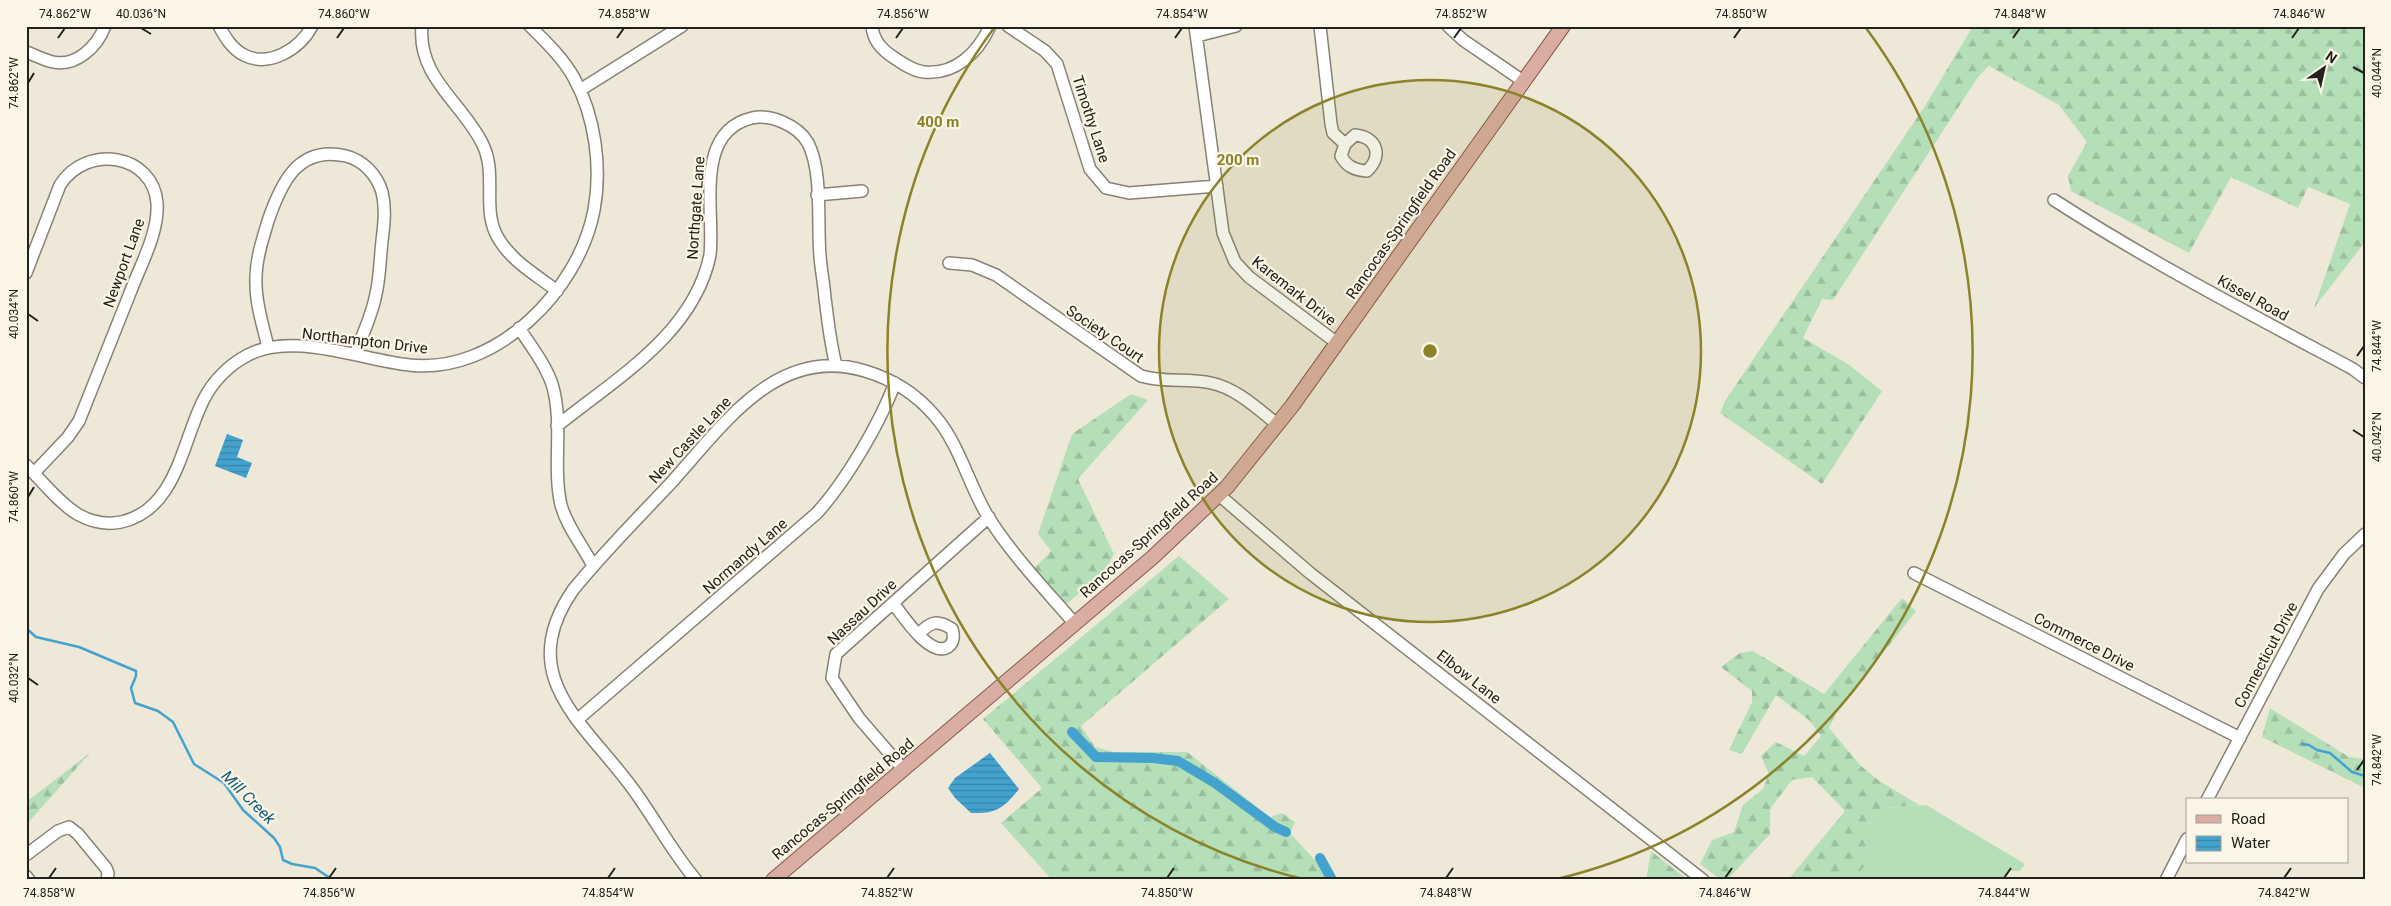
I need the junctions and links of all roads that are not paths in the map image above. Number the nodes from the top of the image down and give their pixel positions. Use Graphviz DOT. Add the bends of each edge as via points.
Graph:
graph roads {
  1 [pos="105,26"];
  2 [pos="219,26"];
  3 [pos="312,26"];
  4 [pos="422,26"];
  5 [pos="530,26"];
  6 [pos="872,26"];
  7 [pos="990,26"];
  8 [pos="1008,26"];
  9 [pos="1236,26"];
  10 [pos="1320,26"];
  11 [pos="1448,26"];
  12 [pos="1563,26"];
  13 [pos="676,28"];
  14 [pos="1196,31"];
  15 [pos="26,52"];
  16 [pos="1523,81"];
  17 [pos="580,90"];
  18 [pos="1345,144"];
  19 [pos="1217,186"];
  20 [pos="862,191"];
  21 [pos="817,195"];
  22 [pos="2054,200"];
  23 [pos="949,263"];
  24 [pos="26,273"];
  25 [pos="557,291"];
  26 [pos="519,328"];
  27 [pos="1336,343"];
  28 [pos="268,347"];
  29 [pos="355,354"];
  30 [pos="836,365"];
  31 [pos="2365,378"];
  32 [pos="895,383"];
  33 [pos="1278,424"];
  34 [pos="557,426"];
  35 [pos="30,469"];
  36 [pos="1219,495"];
  37 [pos="988,517"];
  38 [pos="2365,534"];
  39 [pos="593,566"];
  40 [pos="1914,573"];
  41 [pos="892,603"];
  42 [pos="1075,624"];
  43 [pos="919,634"];
  44 [pos="577,720"];
  45 [pos="2240,738"];
  46 [pos="903,769"];
  47 [pos="2208,798"];
  48 [pos="2186,841"];
  49 [pos="26,855"];
  50 [pos="26,876"];
  51 [pos="29,880"];
  52 [pos="106,880"];
  53 [pos="696,880"];
  54 [pos="773,880"];
  55 [pos="1703,880"];
  56 [pos="2166,880"];
  1 -- 15 [label="street" via="86,53 68,62 52,62"];
  2 -- 3 [label="street" via="228,41 242,54 261,59 287,52"];
  4 -- 25 [label="street" via="424,48 433,76 486,151 490,219 496,234 515,259"];
  5 -- 17 [label="street, Northampton Drive" via="557,54"];
  6 -- 7 [label="street" via="883,51 923,72 959,66 985,37"];
  8 -- 19 [label="street, Timothy Lane" via="1045,51 1057,64 1090,169 1106,188 1129,193"];
  9 -- 14 [label="street"];
  10 -- 18 [label="street" via="1331,124 1333,133"];
  11 -- 16 [label="street"];
  12 -- 16 [label="main road, Rancocas-Springfield Road"];
  13 -- 17 [label="street"];
  14 -- 19 [label="street, Karemark Drive"];
  16 -- 27 [label="main road, Rancocas-Springfield Road"];
  17 -- 25 [label="street, Northampton Drive" via="595,143 596,202 585,244"];
  19 -- 27 [label="street, Karemark Drive" via="1223,234 1235,262 1249,277"];
  20 -- 21 [label="street"];
  21 -- 30 [label="street, Northgate Lane" via="821,264"];
  21 -- 34 [label="street, Northgate Lane" via="815,167 807,142 790,126 777,119 760,117 742,121 727,132 715,147 711,166 712,244 708,266 689,307 652,350"];
  22 -- 31 [label="street, Kissel Road" via="2126,245"];
  23 -- 33 [label="street, Society Court" via="972,265 996,275 1141,376 1220,386 1246,400"];
  24 -- 35 [label="street, Newport Lane" via="60,185 80,164 98,158 118,160 136,168 150,182 157,202 155,223 86,402 74,430"];
  25 -- 26 [label="street, Northampton Drive" via="535,316"];
  26 -- 29 [label="street, Northampton Drive" via="476,353 438,364 411,365"];
  26 -- 34 [label="street" via="549,377"];
  27 -- 33 [label="main road, Rancocas-Springfield Road"];
  28 -- 29 [label="street, Northampton Drive" via="307,347"];
  28 -- 29 [label="street" via="256,282 259,254 272,209 282,185 293,171 315,156 334,154 352,157 367,168 378,182 383,200 384,226 377,291"];
  28 -- 35 [label="street, Northampton Drive" via="239,360 212,386 199,409 168,486 152,507 141,514 116,523 90,520 67,507"];
  30 -- 32 [label="street, New Castle Lane" via="868,372"];
  30 -- 39 [label="street, New Castle Lane" via="790,375 744,403"];
  32 -- 37 [label="street, New Castle Lane" via="925,405 942,425"];
  32 -- 44 [label="street, Normandy Lane" via="887,404 852,465 817,513"];
  33 -- 36 [label="main road, Rancocas-Springfield Road"];
  34 -- 39 [label="street" via="562,507"];
  36 -- 42 [label="main road, Rancocas-Springfield Road"];
  36 -- 55 [label="street, Elbow Lane" via="1310,573"];
  37 -- 41 [label="street, Nassau Drive"];
  37 -- 42 [label="street, New Castle Lane"];
  38 -- 45 [label="street, Connecticut Drive" via="2344,554 2318,589"];
  39 -- 44 [label="street, New Castle Lane" via="560,610 550,647 555,683"];
  40 -- 45 [label="street, Commerce Drive"];
  41 -- 43 [label="street"];
  41 -- 46 [label="street, Nassau Drive" via="836,654 832,678 859,718"];
  42 -- 46 [label="main road, Rancocas-Springfield Road"];
  44 -- 53 [label="street, New Castle Lane" via="633,789"];
  45 -- 47 [label="street, Connecticut Drive"];
  46 -- 54 [label="main road, Rancocas-Springfield Road"];
  48 -- 56 [label="street"];
  49 -- 52 [label="street" via="58,831 69,827 106,868"];
  50 -- 51 [label="street"];
}
